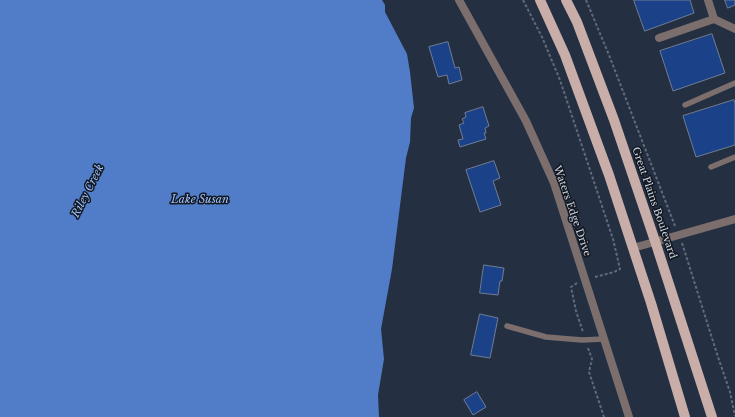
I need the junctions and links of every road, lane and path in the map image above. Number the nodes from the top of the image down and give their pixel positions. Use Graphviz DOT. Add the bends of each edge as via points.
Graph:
graph roads {
  1 [pos="459,0"];
  2 [pos="523,0"];
  3 [pos="540,0"];
  4 [pos="566,0"];
  5 [pos="586,0"];
  6 [pos="708,0"];
  7 [pos="714,19"];
  8 [pos="735,29"];
  9 [pos="659,38"];
  10 [pos="735,83"];
  11 [pos="685,105"];
  12 [pos="735,157"];
  13 [pos="711,167"];
  14 [pos="735,219"];
  15 [pos="679,235"];
  16 [pos="655,241"];
  17 [pos="633,248"];
  18 [pos="585,280"];
  19 [pos="507,326"];
  20 [pos="604,339"];
  21 [pos="586,340"];
  22 [pos="735,416"];
  23 [pos="604,417"];
  24 [pos="629,417"];
  25 [pos="685,417"];
  26 [pos="712,417"];
  1 -- 18 [label="street, Waters Edge Drive" via="526,121 554,183"];
  2 -- 18 [label="path" via="560,80 613,239 620,268"];
  3 -- 17 [label="main road" via="565,54"];
  4 -- 16 [label="main road, Great Plains Boulevard" via="577,22 614,120"];
  5 -- 15 [label="path"];
  6 -- 7 [label="street"];
  7 -- 8 [label="street"];
  7 -- 9 [label="street"];
  10 -- 11 [label="lane"];
  12 -- 13 [label="lane"];
  14 -- 15 [label="street"];
  15 -- 16 [label="street"];
  15 -- 22 [label="path" via="730,392"];
  16 -- 17 [label="street"];
  16 -- 26 [label="main road, Great Plains Boulevard"];
  17 -- 25 [label="main road"];
  18 -- 20 [label="street, Waters Edge Drive"];
  18 -- 21 [label="path" via="571,287"];
  19 -- 21 [label="lane" via="546,337"];
  20 -- 21 [label="lane"];
  20 -- 24 [label="street, Waters Edge Drive"];
  21 -- 23 [label="path" via="592,359 589,372"];
}
